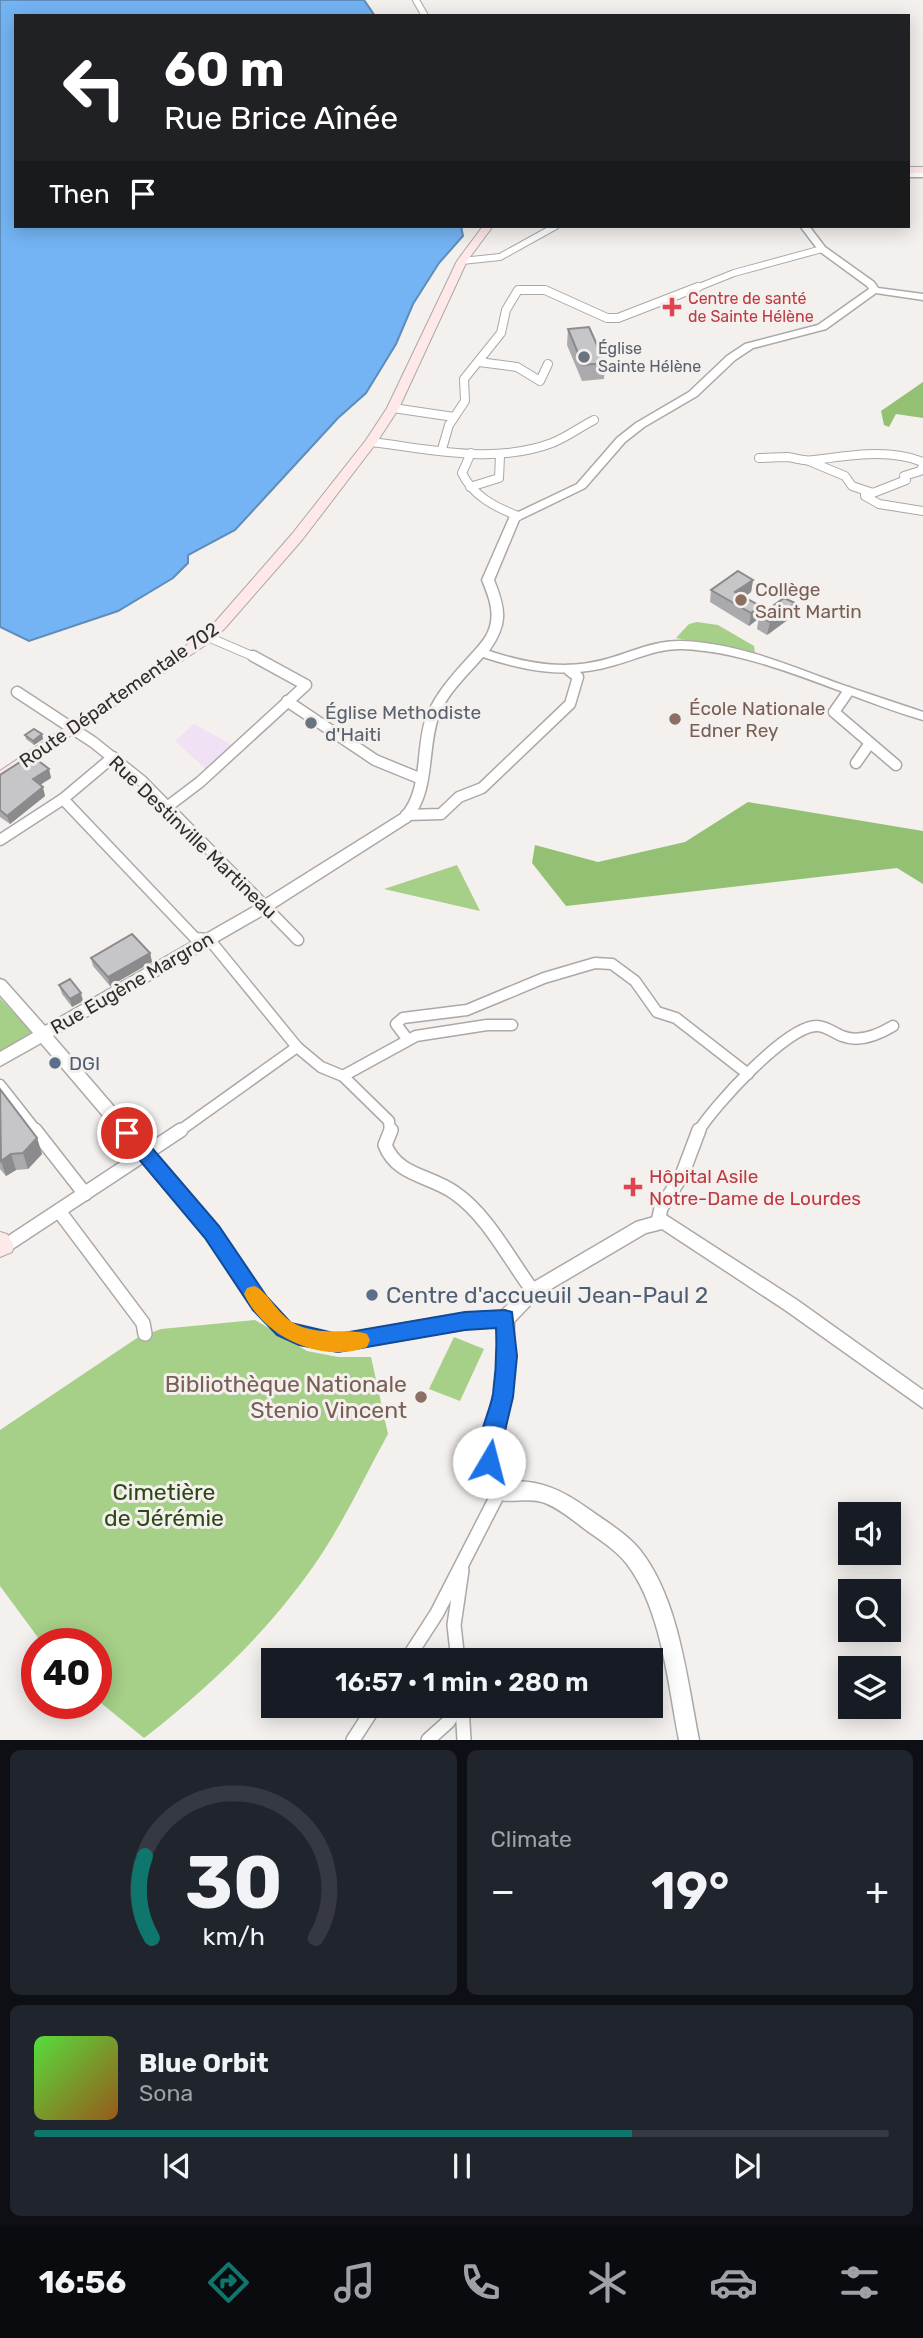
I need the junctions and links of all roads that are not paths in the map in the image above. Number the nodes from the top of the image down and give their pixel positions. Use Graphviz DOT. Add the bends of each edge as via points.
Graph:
graph roads {
  1 [pos="487,228"];
  2 [pos="553,228"];
  3 [pos="806,228"];
  4 [pos="822,249"];
  5 [pos="462,261"];
  6 [pos="874,290"];
  7 [pos="923,297"];
  8 [pos="480,362"];
  9 [pos="548,364"];
  10 [pos="393,408"];
  11 [pos="454,417"];
  12 [pos="594,420"];
  13 [pos="371,442"];
  14 [pos="442,449"];
  15 [pos="471,453"];
  16 [pos="500,456"];
  17 [pos="759,458"];
  18 [pos="809,461"];
  19 [pos="923,464"];
  20 [pos="470,487"];
  21 [pos="865,491"];
  22 [pos="923,511"];
  23 [pos="518,516"];
  24 [pos="208,637"];
  25 [pos="480,652"];
  26 [pos="569,670"];
  27 [pos="17,692"];
  28 [pos="848,692"];
  29 [pos="287,701"];
  30 [pos="923,716"];
  31 [pos="72,730"];
  32 [pos="870,743"];
  33 [pos="113,757"];
  34 [pos="856,763"];
  35 [pos="896,765"];
  36 [pos="0,778"];
  37 [pos="419,778"];
  38 [pos="63,799"];
  39 [pos="167,807"];
  40 [pos="406,815"];
  41 [pos="0,839"];
  42 [pos="264,906"];
  43 [pos="209,939"];
  44 [pos="298,940"];
  45 [pos="0,985"];
  46 [pos="512,1025"];
  47 [pos="893,1026"];
  48 [pos="43,1034"];
  49 [pos="408,1040"];
  50 [pos="297,1047"];
  51 [pos="0,1060"];
  52 [pos="748,1074"];
  53 [pos="343,1076"];
  54 [pos="0,1085"];
  55 [pos="146,1155"];
  56 [pos="85,1194"];
  57 [pos="59,1211"];
  58 [pos="658,1222"];
  59 [pos="2,1245"];
  60 [pos="533,1291"];
  61 [pos="505,1319"];
  62 [pos="145,1335"];
  63 [pos="923,1400"];
  64 [pos="499,1492"];
  65 [pos="463,1561"];
  66 [pos="414,1648"];
  67 [pos="457,1648"];
  68 [pos="367,1718"];
  69 [pos="451,1718"];
  70 [pos="461,1718"];
  71 [pos="353,1740"];
  72 [pos="428,1740"];
  73 [pos="464,1740"];
  74 [pos="689,1740"];
  1 -- 5 [label="main road, Route Départementale 702"];
  2 -- 5 [label="street" via="494,259 478,264"];
  3 -- 4 [label="street"];
  4 -- 6 [label="street"];
  4 -- 8 [label="street" via="734,273 618,318 607,318 553,292 522,288 511,298 501,333"];
  5 -- 10 [label="main road, Route Départementale 702"];
  6 -- 7 [label="street"];
  6 -- 23 [label="street" via="822,327 749,346 693,394 621,440 581,486"];
  8 -- 9 [label="street" via="517,367 539,381"];
  8 -- 11 [label="street" via="464,379 465,401"];
  10 -- 11 [label="street"];
  10 -- 13 [label="main road, Route Départementale 702"];
  11 -- 14 [label="street"];
  12 -- 16 [label="street" via="551,444"];
  13 -- 14 [label="street"];
  13 -- 24 [label="main road, Route Départementale 702" via="298,537"];
  14 -- 15 [label="street"];
  15 -- 16 [label="street"];
  15 -- 20 [label="street" via="462,473"];
  16 -- 20 [label="street" via="499,478"];
  17 -- 18 [label="street"];
  18 -- 19 [label="street" via="875,454 911,457"];
  18 -- 21 [label="street" via="845,476 852,486"];
  19 -- 21 [label="street" via="920,471 904,476 905,480 873,493"];
  20 -- 23 [label="street"];
  21 -- 22 [label="street" via="865,496 879,504"];
  23 -- 25 [label="street" via="508,529 488,580 500,603 500,621"];
  24 -- 29 [label="street" via="306,685"];
  24 -- 31 [label="main road, Route Départementale 702"];
  25 -- 26 [label="street" via="520,666"];
  25 -- 37 [label="street" via="438,703 427,729"];
  26 -- 28 [label="street" via="601,665 660,645 681,645 749,655"];
  26 -- 40 [label="street" via="578,677 570,704 482,788 459,797 441,814"];
  27 -- 31 [label="street, Rue Destinville Martineau"];
  28 -- 30 [label="street"];
  28 -- 32 [label="street" via="834,712"];
  29 -- 37 [label="street" via="375,760"];
  29 -- 39 [label="street"];
  31 -- 33 [label="street, Rue Destinville Martineau"];
  31 -- 36 [label="main road, Route Départementale 702"];
  32 -- 34 [label="street"];
  32 -- 35 [label="street"];
  33 -- 38 [label="street"];
  33 -- 39 [label="street, Rue Destinville Martineau"];
  37 -- 40 [label="street" via="416,799"];
  38 -- 41 [label="street"];
  38 -- 43 [label="street" via="195,938"];
  39 -- 42 [label="street, Rue Destinville Martineau"];
  40 -- 42 [label="street, Rue Eugène Margron"];
  42 -- 43 [label="street, Rue Eugène Margron"];
  42 -- 44 [label="street, Rue Destinville Martineau"];
  43 -- 48 [label="street, Rue Eugène Margron"];
  43 -- 50 [label="street"];
  45 -- 48 [label="street"];
  46 -- 49 [label="street" via="464,1028"];
  47 -- 52 [label="street" via="867,1038 847,1038 810,1026"];
  48 -- 51 [label="street, Rue Eugène Margron"];
  48 -- 55 [label="street"];
  49 -- 52 [label="street" via="396,1024 402,1018 467,1010 544,978 612,964 635,981 657,1012 676,1018"];
  49 -- 53 [label="street"];
  50 -- 53 [label="street"];
  50 -- 55 [label="street"];
  52 -- 58 [label="street" via="698,1131 682,1176 659,1207"];
  53 -- 60 [label="street" via="389,1121 385,1145 394,1163 458,1194"];
  54 -- 56 [label="street"];
  55 -- 56 [label="street"];
  55 -- 61 [label="street" via="212,1232 272,1320 299,1336 338,1343 465,1321"];
  56 -- 57 [label="street"];
  57 -- 59 [label="street"];
  57 -- 62 [label="street" via="143,1324"];
  58 -- 60 [label="street"];
  58 -- 63 [label="street" via="686,1233"];
  60 -- 61 [label="street"];
  61 -- 64 [label="street" via="503,1397 489,1462"];
  64 -- 65 [label="street"];
  64 -- 74 [label="street" via="529,1488 547,1495 602,1530 635,1558 652,1584"];
  65 -- 66 [label="street"];
  65 -- 67 [label="street" via="454,1625"];
  68 -- 71 [label="street"];
  69 -- 72 [label="street"];
  70 -- 73 [label="street"];
}
